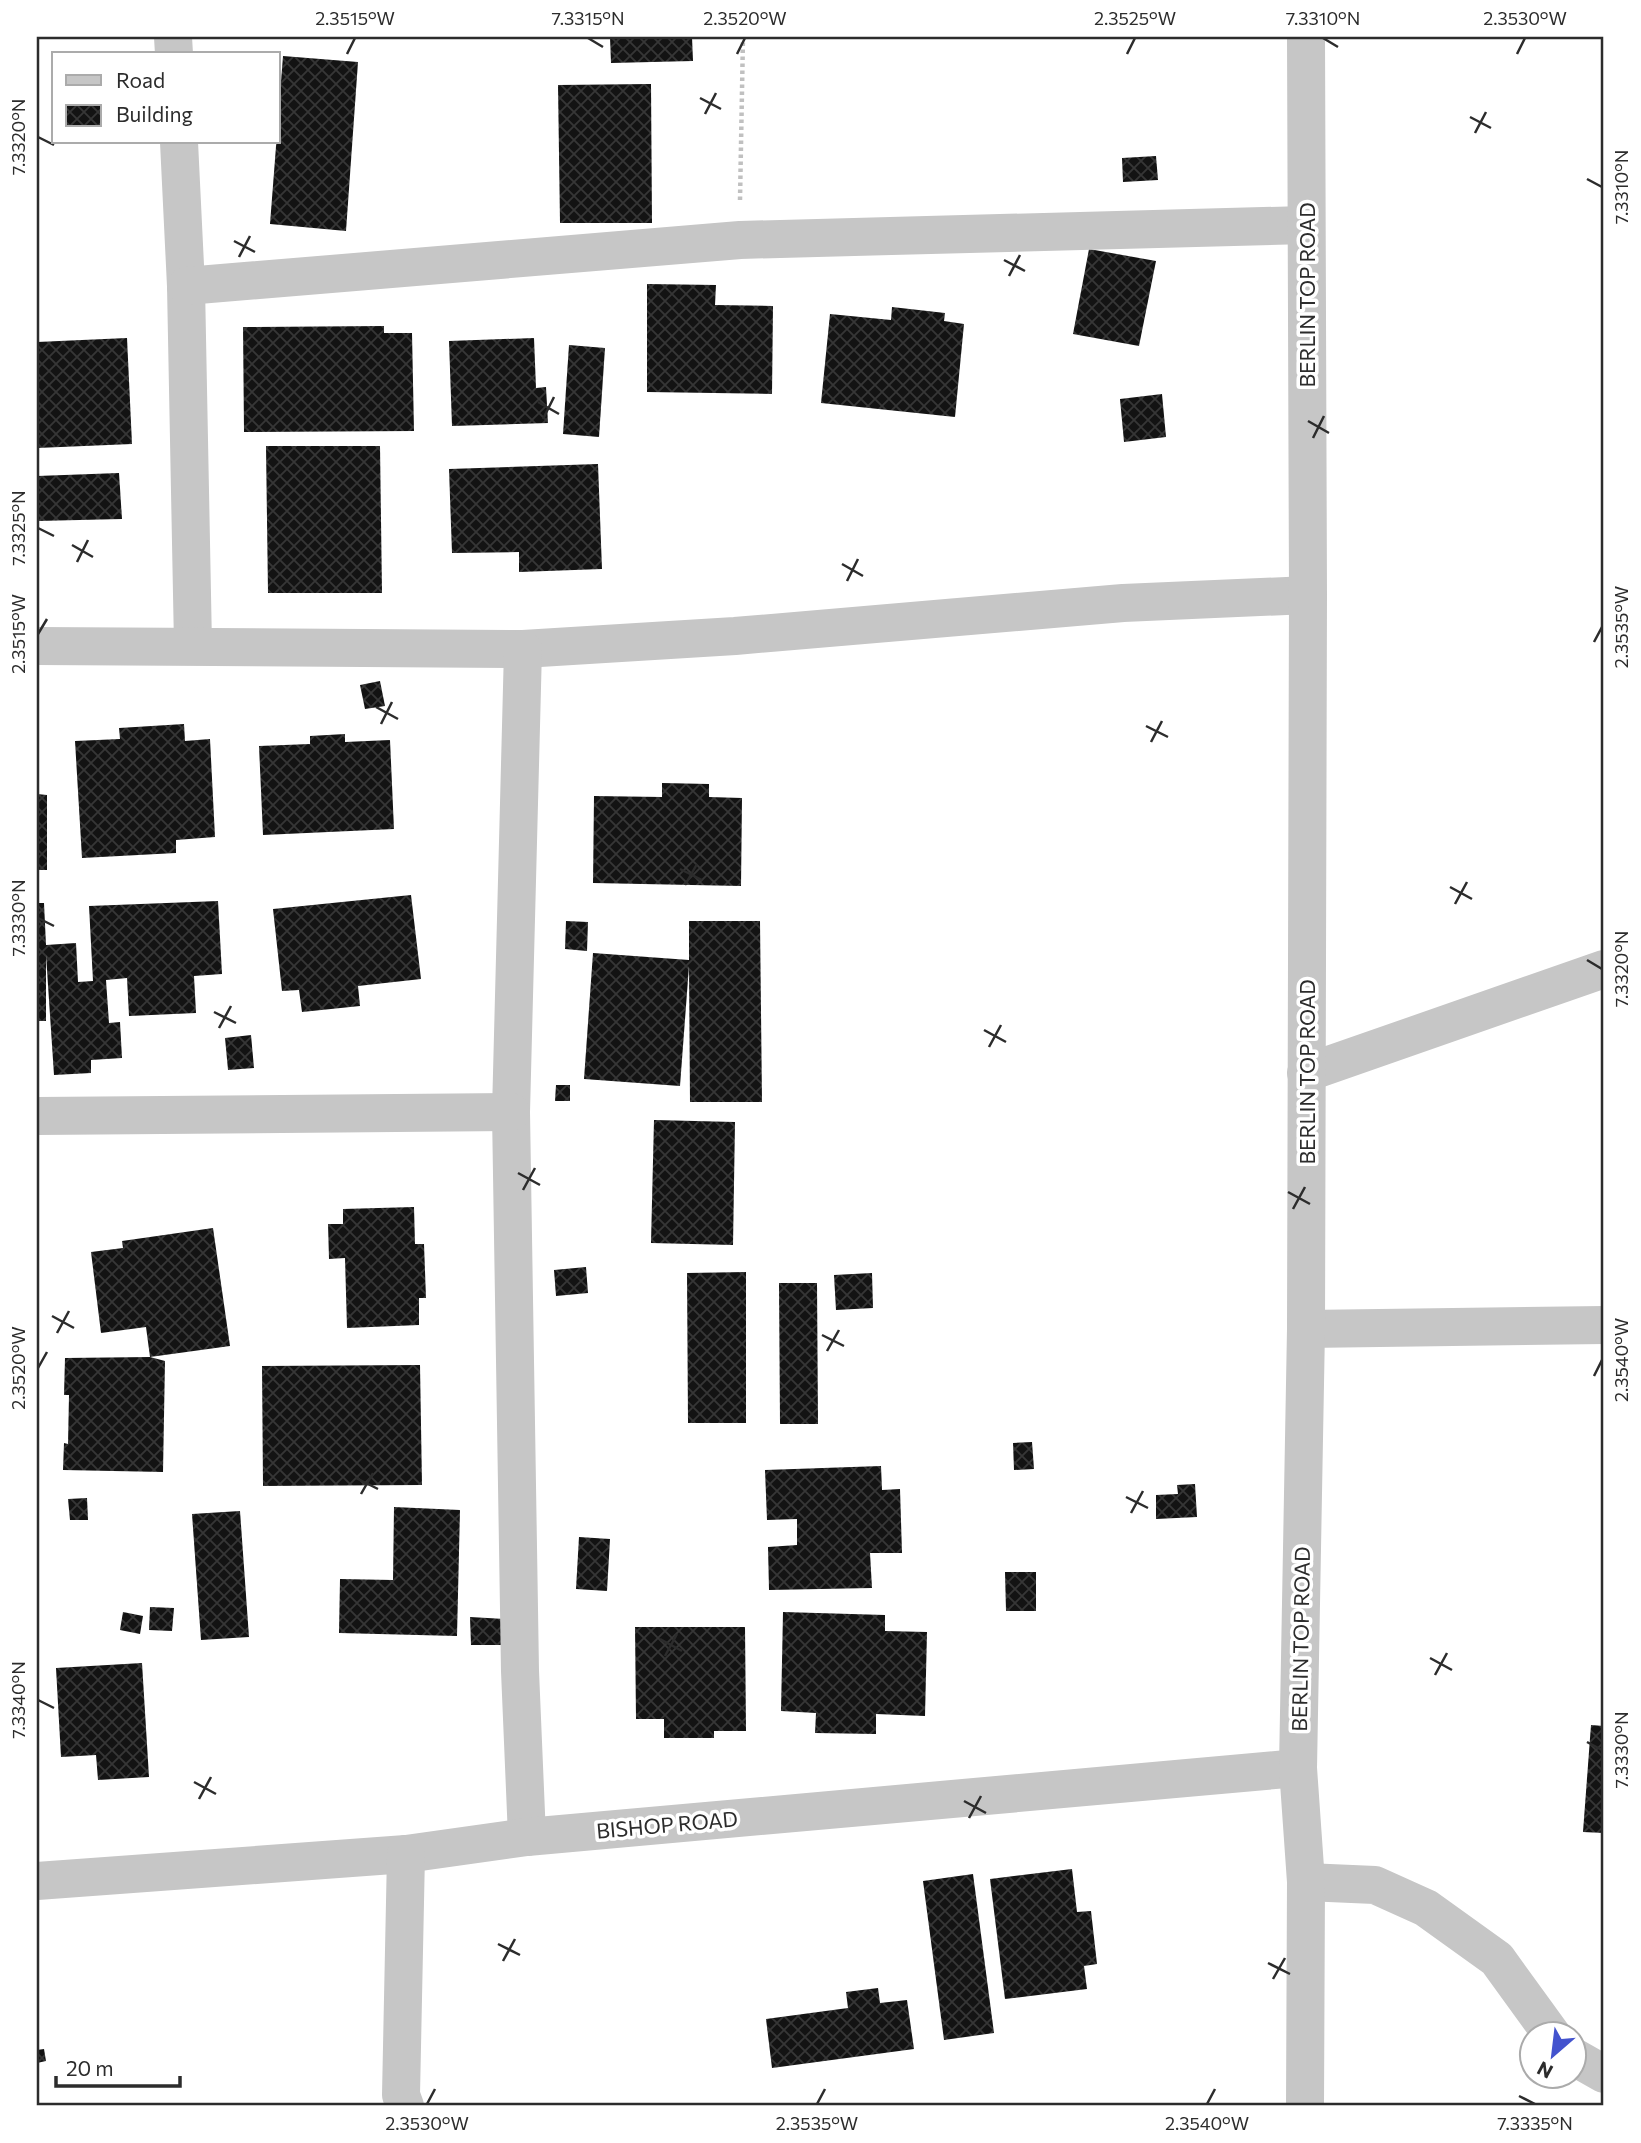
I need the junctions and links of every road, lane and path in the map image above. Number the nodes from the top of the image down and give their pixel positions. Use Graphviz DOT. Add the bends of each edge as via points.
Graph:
graph roads {
  1 [pos="743,37"];
  2 [pos="1306,37"];
  3 [pos="179,144"];
  4 [pos="1305,225"];
  5 [pos="740,240"];
  6 [pos="186,286"];
  7 [pos="1308,595"];
  8 [pos="193,645"];
  9 [pos="37,646"];
  10 [pos="523,649"];
  11 [pos="1604,969"];
  12 [pos="1306,1073"];
  13 [pos="512,1112"];
  14 [pos="37,1116"];
  15 [pos="1604,1325"];
  16 [pos="1306,1329"];
  17 [pos="1298,1768"];
  18 [pos="527,1837"];
  19 [pos="406,1854"];
  20 [pos="37,1881"];
  21 [pos="1306,1882"];
  22 [pos="1542,2021"];
  23 [pos="1588,2065"];
  24 [pos="1604,2074"];
  25 [pos="405,2106"];
  26 [pos="1305,2106"];
  1 -- 5 [label="path"];
  2 -- 4 [label="street, BERLIN TOP ROAD"];
  3 -- 6 [label="street"];
  4 -- 5 [label="street"];
  4 -- 7 [label="street, BERLIN TOP ROAD"];
  5 -- 6 [label="street"];
  6 -- 8 [label="street"];
  7 -- 10 [label="street" via="1109,604"];
  7 -- 12 [label="street, BERLIN TOP ROAD"];
  8 -- 9 [label="street"];
  8 -- 10 [label="street"];
  10 -- 13 [label="street"];
  11 -- 12 [label="street"];
  12 -- 16 [label="street, BERLIN TOP ROAD"];
  13 -- 14 [label="street"];
  13 -- 18 [label="street"];
  15 -- 16 [label="street"];
  16 -- 17 [label="street, BERLIN TOP ROAD"];
  17 -- 18 [label="street, BISHOP ROAD"];
  17 -- 21 [label="street, BERLIN TOP ROAD"];
  18 -- 19 [label="street, BISHOP ROAD"];
  19 -- 20 [label="street, BISHOP ROAD"];
  19 -- 25 [label="street" via="401,2095"];
  21 -- 22 [label="street" via="1375,1885 1426,1908 1497,1959"];
  21 -- 26 [label="street, BERLIN TOP ROAD"];
  23 -- 24 [label="street"];
}
